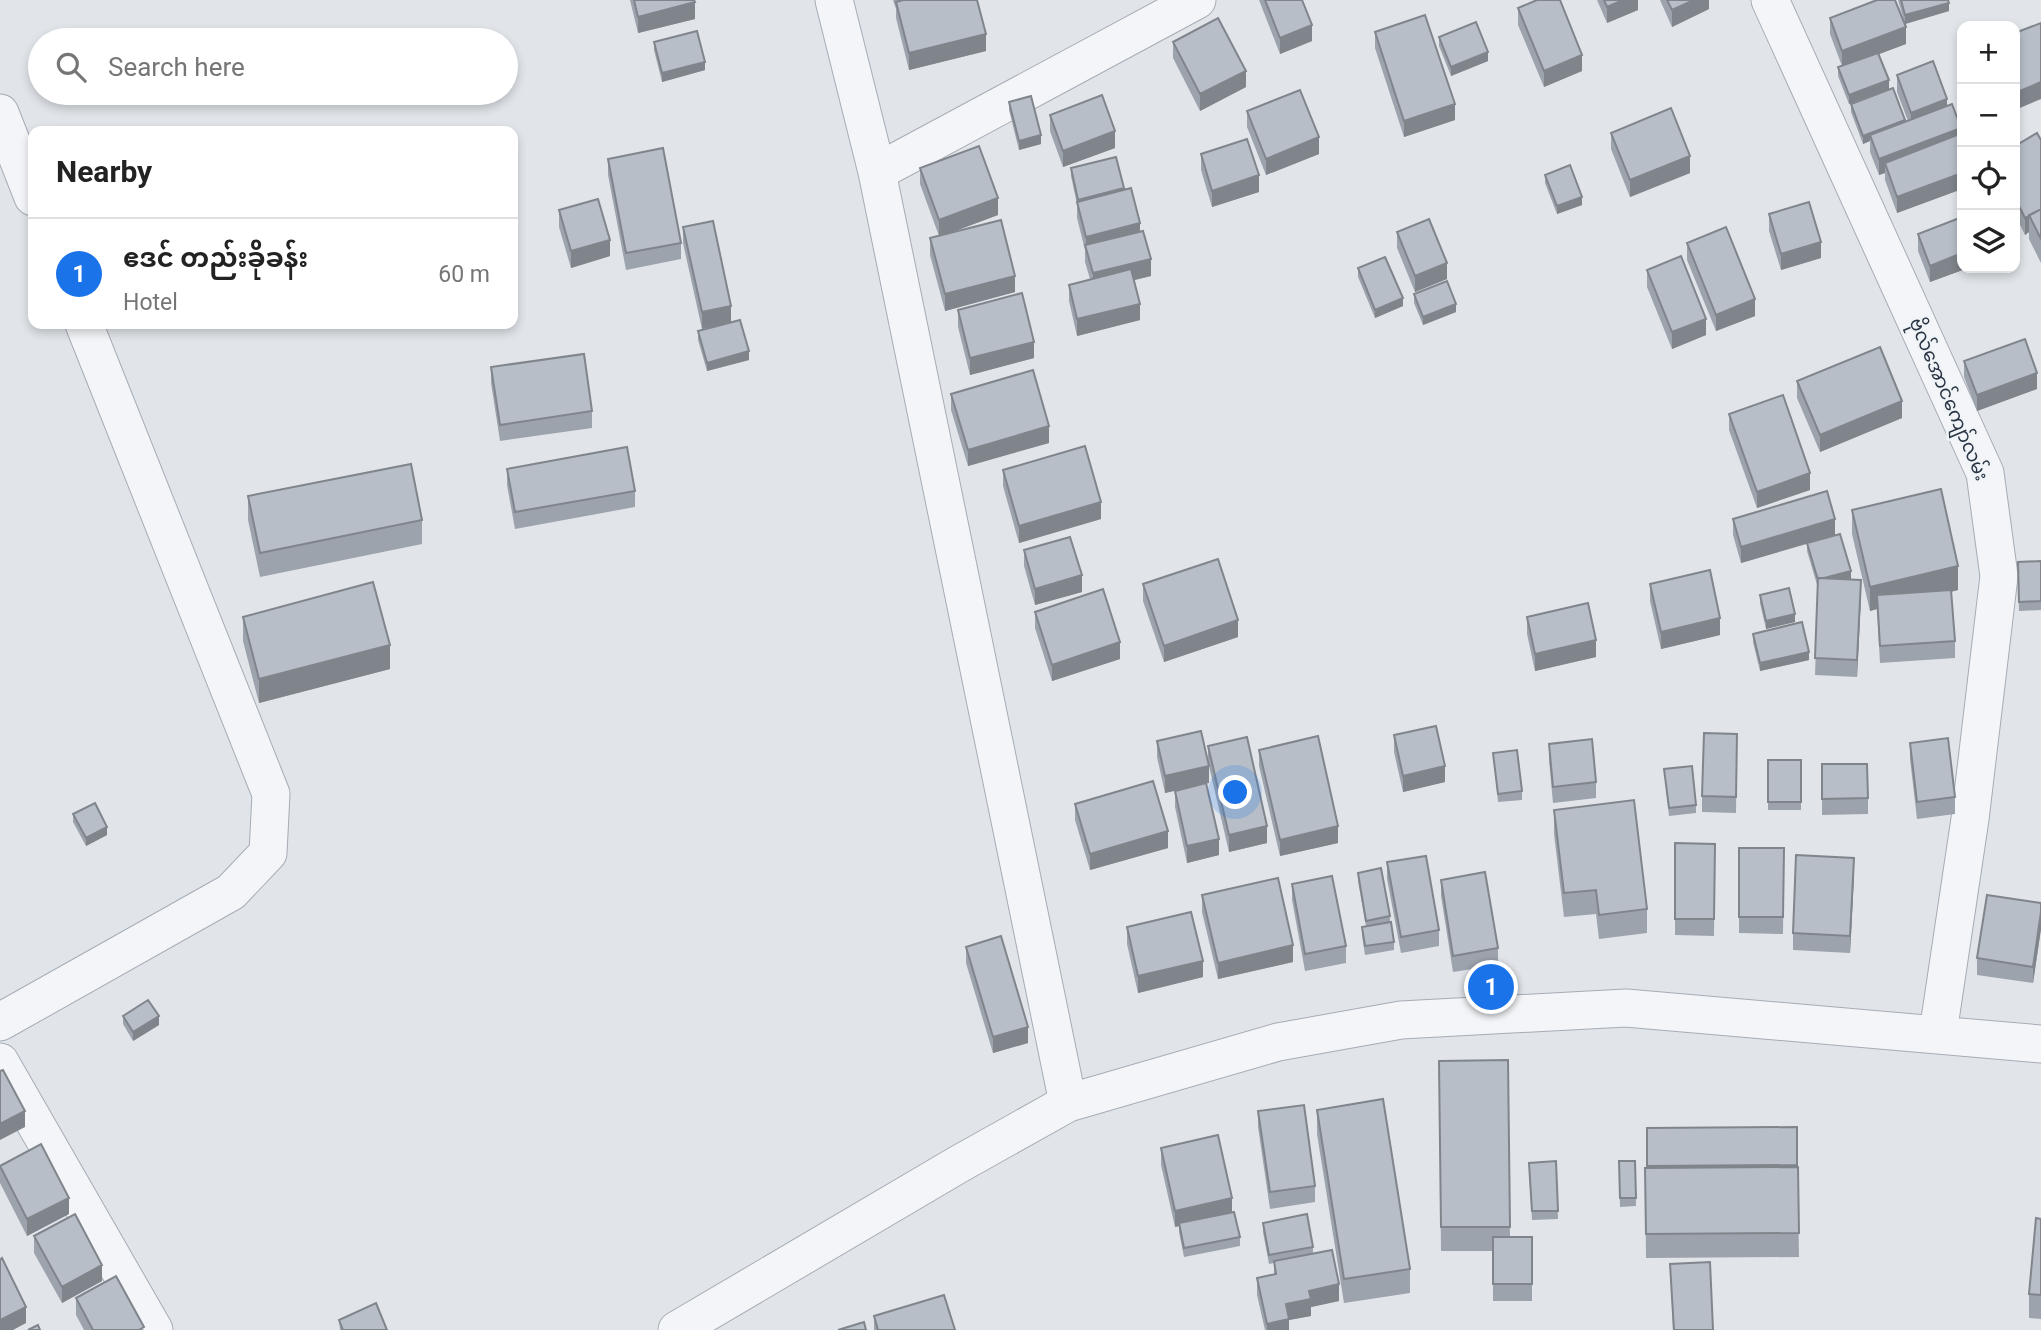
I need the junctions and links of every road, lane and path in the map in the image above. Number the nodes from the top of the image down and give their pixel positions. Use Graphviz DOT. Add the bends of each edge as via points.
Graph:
graph roads {
  1 [pos="834,0"];
  2 [pos="1197,0"];
  3 [pos="1770,0"];
  4 [pos="0,113"];
  5 [pos="877,172"];
  6 [pos="28,184"];
  7 [pos="86,329"];
  8 [pos="0,1022"];
  9 [pos="1938,1033"];
  10 [pos="2041,1044"];
  11 [pos="0,1062"];
  12 [pos="1068,1103"];
  13 [pos="154,1330"];
  14 [pos="677,1330"];
  1 -- 5 [label="street"];
  2 -- 5 [label="street"];
  3 -- 9 [label="street, ဗိုလ်အောင်ကျော်လမ်း" via="1985,473 1999,576"];
  4 -- 6 [label="street"];
  5 -- 12 [label="street"];
  7 -- 8 [label="street" via="271,794 268,853 231,892"];
  9 -- 10 [label="street"];
  9 -- 12 [label="street" via="1626,1008 1401,1020 1278,1042"];
  11 -- 13 [label="street"];
  12 -- 14 [label="street"];
}
